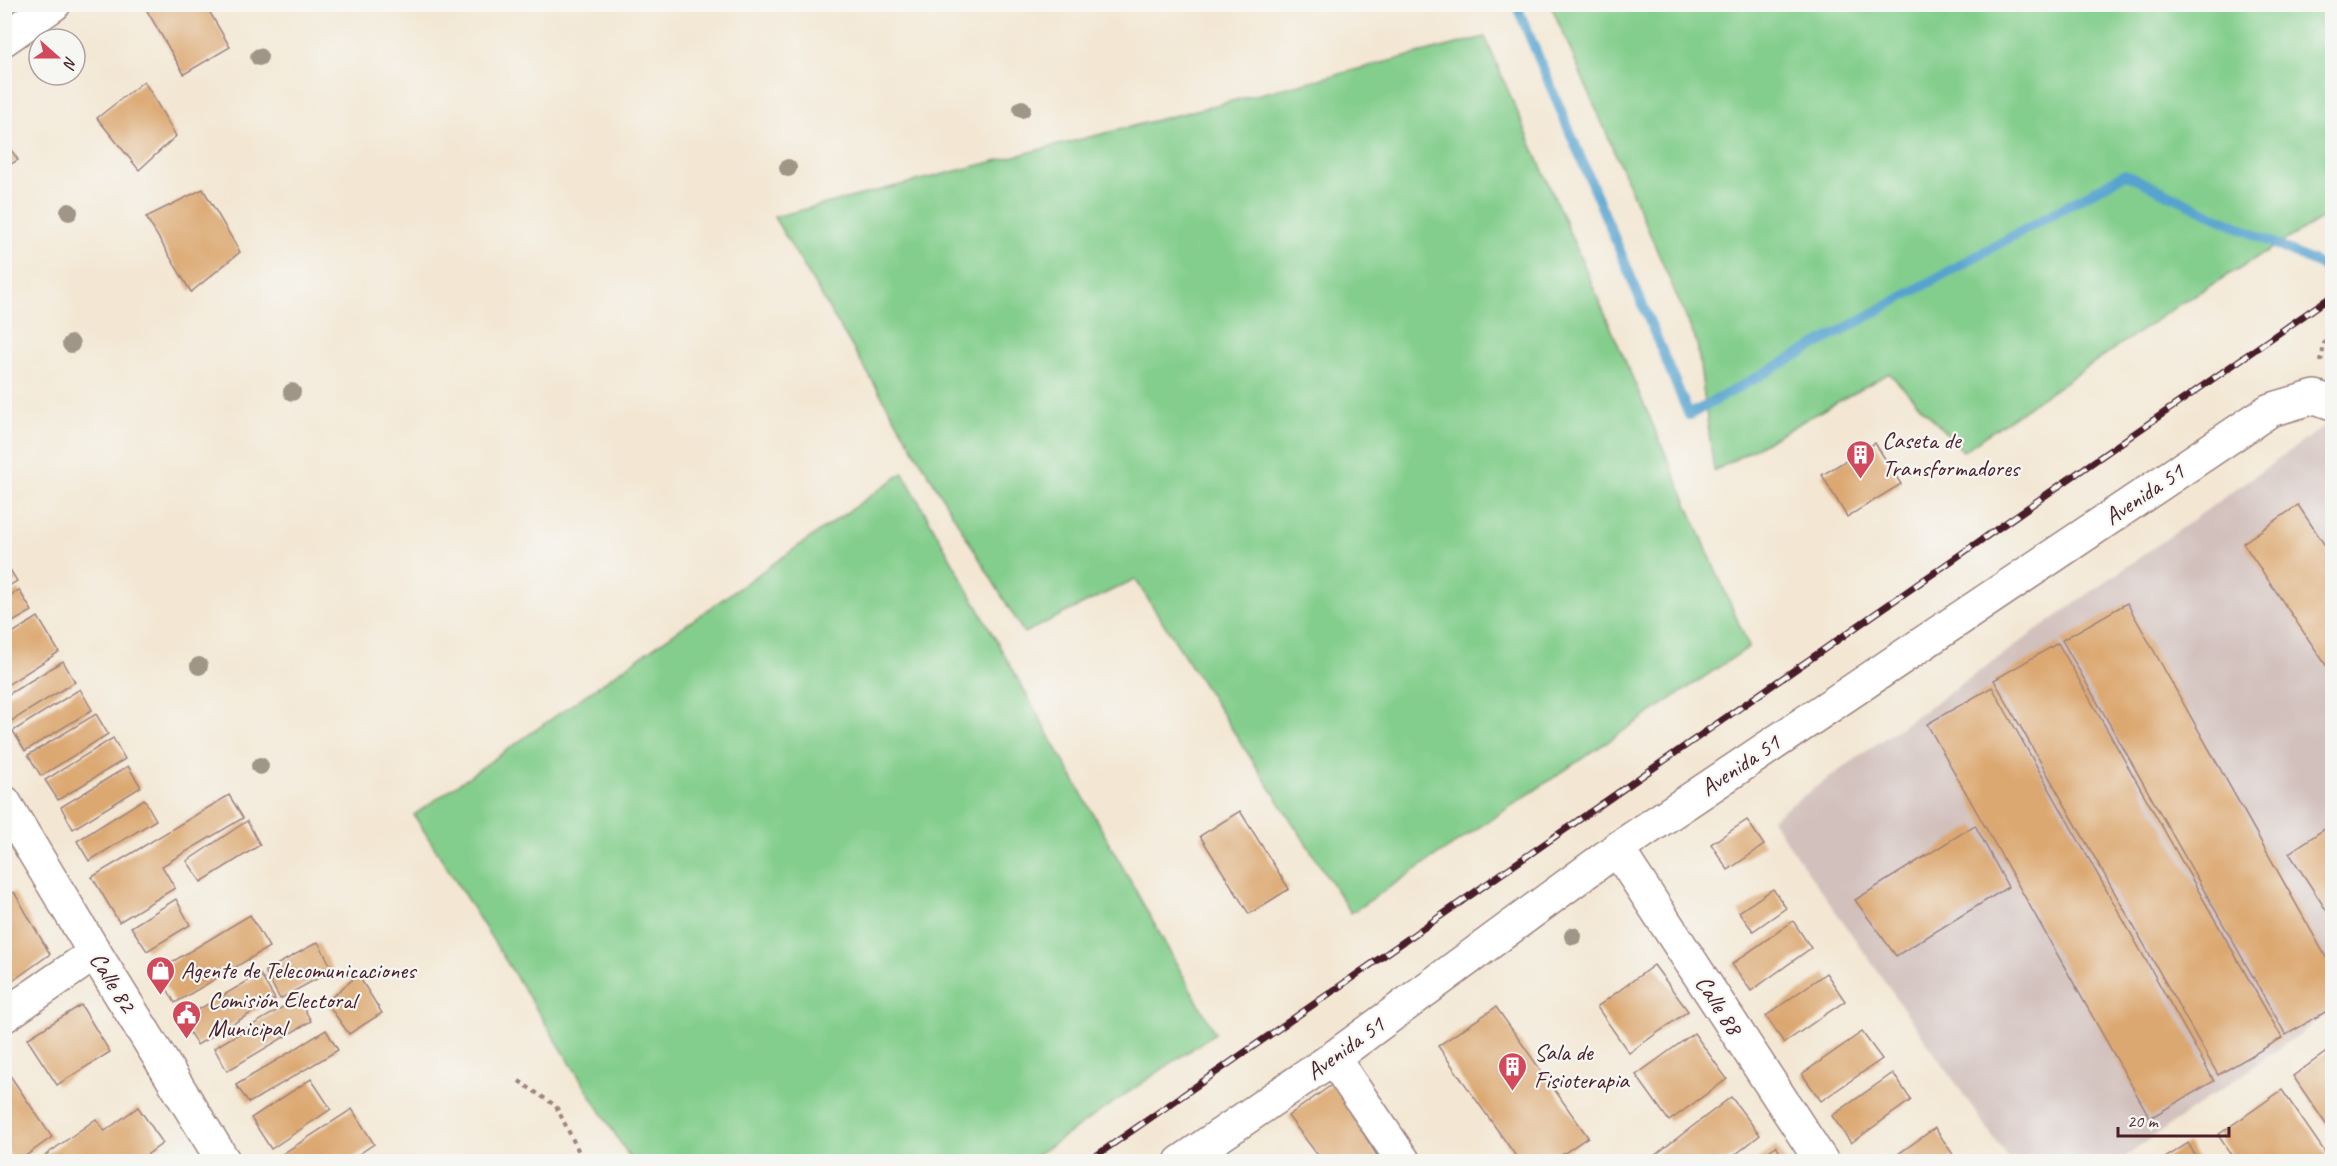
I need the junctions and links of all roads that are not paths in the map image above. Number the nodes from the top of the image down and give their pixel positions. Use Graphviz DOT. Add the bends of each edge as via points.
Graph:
graph roads {
  1 [pos="54,4"];
  2 [pos="4,39"];
  3 [pos="2324,400"];
  4 [pos="4,801"];
  5 [pos="1617,849"];
  6 [pos="95,953"];
  7 [pos="4,1016"];
  8 [pos="1333,1058"];
  9 [pos="224,1161"];
  10 [pos="1181,1161"];
  11 [pos="1404,1161"];
  12 [pos="1822,1161"];
  1 -- 2 [label="street"];
  3 -- 5 [label="street, Avenida 51" via="2270,410"];
  4 -- 6 [label="street, Calle 82"];
  5 -- 8 [label="street, Avenida 51"];
  5 -- 12 [label="street, Calle 88"];
  6 -- 7 [label="street"];
  6 -- 9 [label="street, Calle 82"];
  8 -- 10 [label="street, Avenida 51"];
  8 -- 11 [label="street"];
}
